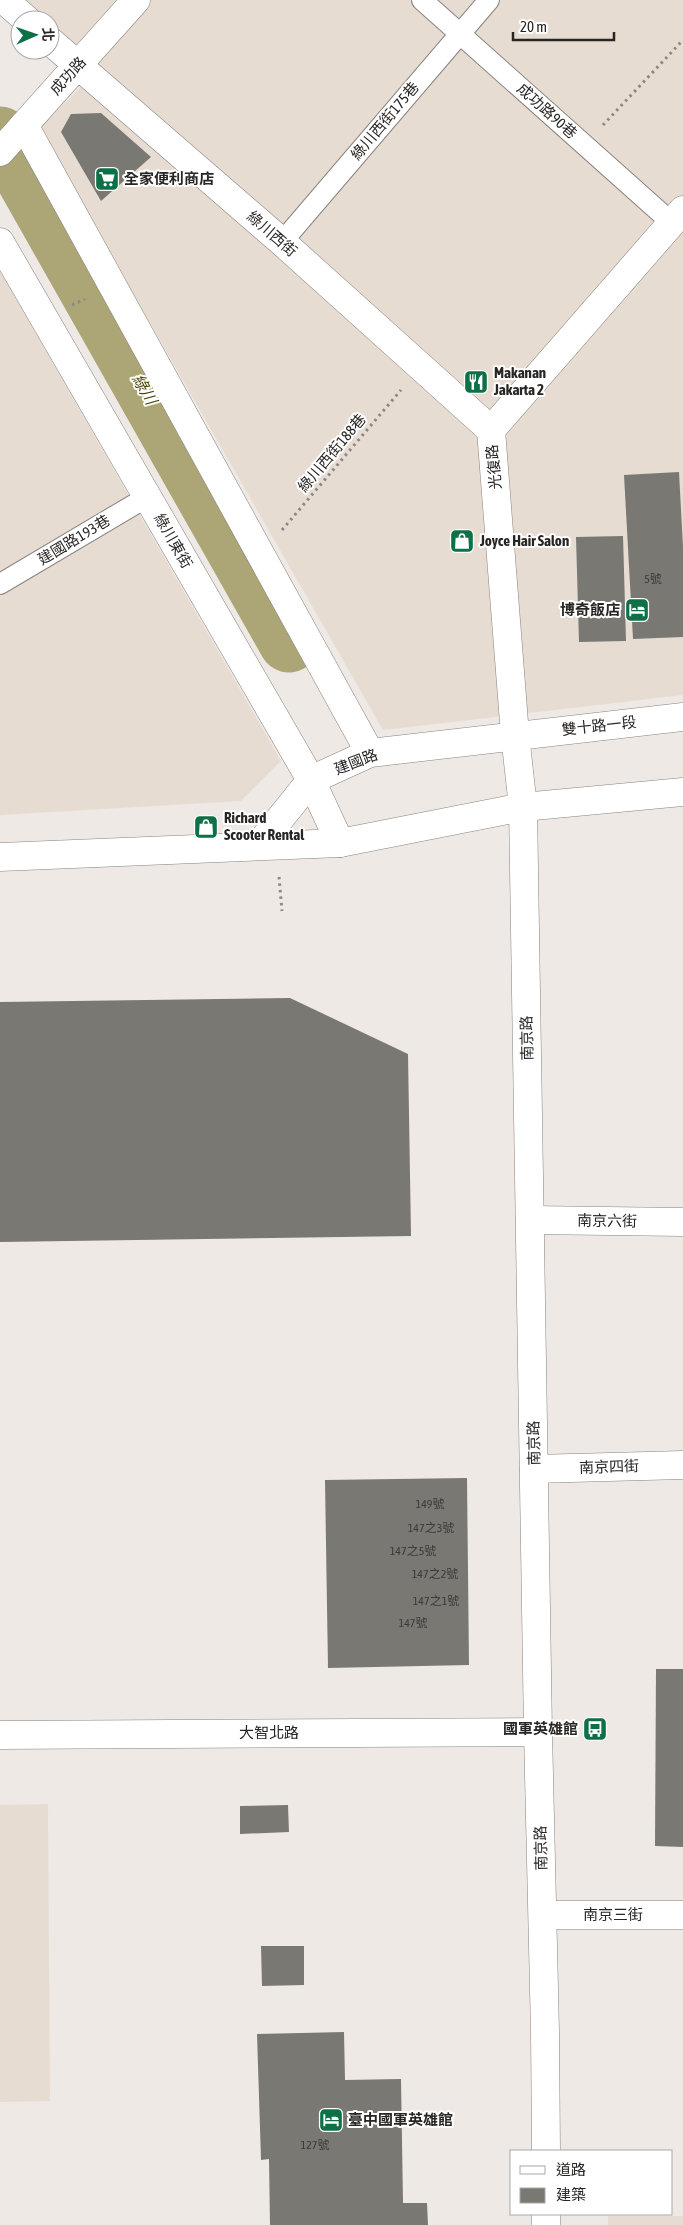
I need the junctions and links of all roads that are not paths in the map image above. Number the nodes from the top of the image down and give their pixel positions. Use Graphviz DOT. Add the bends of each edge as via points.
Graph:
graph roads {
  1 [pos="4,0"];
  2 [pos="136,0"];
  3 [pos="422,0"];
  4 [pos="489,0"];
  5 [pos="16,10"];
  6 [pos="460,33"];
  7 [pos="60,50"];
  8 [pos="78,66"];
  9 [pos="24,125"];
  10 [pos="0,152"];
  11 [pos="677,217"];
  12 [pos="0,242"];
  13 [pos="282,242"];
  14 [pos="491,430"];
  15 [pos="148,497"];
  16 [pos="0,584"];
  17 [pos="683,717"];
  18 [pos="515,735"];
  19 [pos="370,753"];
  20 [pos="311,780"];
  21 [pos="683,792"];
  22 [pos="523,807"];
  23 [pos="340,843"];
  24 [pos="259,845"];
  25 [pos="0,857"];
  26 [pos="530,1220"];
  27 [pos="683,1222"];
  28 [pos="683,1465"];
  29 [pos="534,1469"];
  30 [pos="538,1732"];
  31 [pos="0,1735"];
  32 [pos="543,1914"];
  33 [pos="683,1915"];
  34 [pos="546,2150"];
  1 -- 5 [label="street"];
  2 -- 8 [label="street, 成功路"];
  3 -- 6 [label="lane, 成功路90巷"];
  4 -- 6 [label="lane, 綠川西街175巷"];
  6 -- 11 [label="lane, 成功路90巷" via="585,145"];
  6 -- 13 [label="lane, 綠川西街175巷"];
  7 -- 8 [label="street, 綠川西街"];
  8 -- 9 [label="street, 成功路"];
  8 -- 13 [label="street, 綠川西街"];
  9 -- 10 [label="street, 成功路"];
  9 -- 19 [label="street"];
  11 -- 14 [label="street, 光復路"];
  12 -- 15 [label="street, 綠川東街"];
  13 -- 14 [label="street, 綠川西街"];
  14 -- 18 [label="street, 光復路"];
  15 -- 16 [label="lane, 建國路193巷"];
  15 -- 20 [label="street, 綠川東街"];
  17 -- 18 [label="street, 雙十路一段"];
  18 -- 19 [label="street, 建國路"];
  18 -- 22 [label="street, 南京路"];
  19 -- 20 [label="street, 建國路"];
  20 -- 23 [label="street, 綠川東街"];
  20 -- 24 [label="street, 建國路"];
  21 -- 22 [label="street"];
  22 -- 23 [label="street"];
  22 -- 26 [label="street, 南京路"];
  23 -- 24 [label="street"];
  24 -- 25 [label="street" via="122,854"];
  26 -- 27 [label="street, 南京六街"];
  26 -- 29 [label="street, 南京路"];
  28 -- 29 [label="street, 南京四街"];
  29 -- 30 [label="street, 南京路"];
  30 -- 31 [label="street, 大智北路"];
  30 -- 32 [label="street, 南京路"];
  32 -- 33 [label="street, 南京三街"];
  32 -- 34 [label="street, 南京路"];
}
